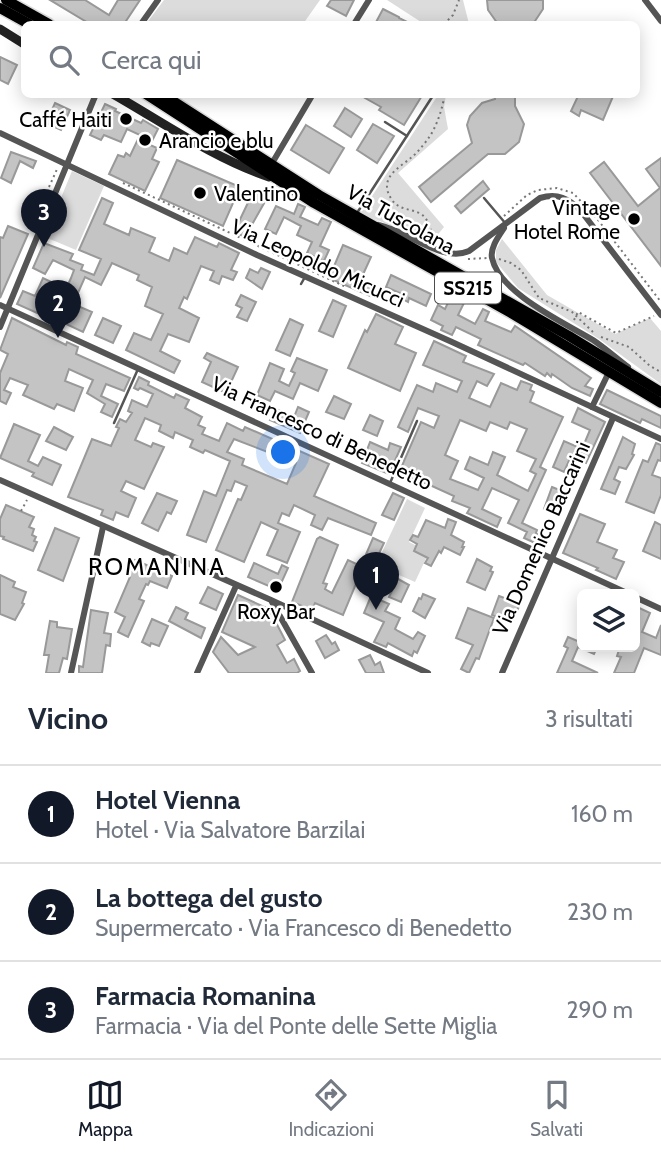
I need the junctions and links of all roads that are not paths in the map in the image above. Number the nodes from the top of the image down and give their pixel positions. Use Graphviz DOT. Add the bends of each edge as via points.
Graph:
graph roads {
  1 [pos="6,0"];
  2 [pos="158,0"];
  3 [pos="369,0"];
  4 [pos="645,0"];
  5 [pos="0,8"];
  6 [pos="24,21"];
  7 [pos="43,21"];
  8 [pos="143,21"];
  9 [pos="356,21"];
  10 [pos="661,21"];
  11 [pos="0,29"];
  12 [pos="21,42"];
  13 [pos="94,98"];
  14 [pos="120,98"];
  15 [pos="153,98"];
  16 [pos="166,98"];
  17 [pos="311,98"];
  18 [pos="431,98"];
  19 [pos="183,114"];
  20 [pos="385,122"];
  21 [pos="165,125"];
  22 [pos="0,134"];
  23 [pos="407,136"];
  24 [pos="66,164"];
  25 [pos="271,166"];
  26 [pos="273,178"];
  27 [pos="484,198"];
  28 [pos="355,216"];
  29 [pos="504,221"];
  30 [pos="370,224"];
  31 [pos="0,305"];
  32 [pos="8,309"];
  33 [pos="660,314"];
  34 [pos="0,327"];
  35 [pos="138,369"];
  36 [pos="610,372"];
  37 [pos="650,386"];
  38 [pos="661,392"];
  39 [pos="661,403"];
  40 [pos="592,407"];
  41 [pos="613,418"];
  42 [pos="417,421"];
  43 [pos="114,423"];
  44 [pos="661,439"];
  45 [pos="0,481"];
  46 [pos="390,484"];
  47 [pos="103,527"];
  48 [pos="551,557"];
  49 [pos="236,586"];
  50 [pos="618,589"];
  51 [pos="640,599"];
  52 [pos="271,600"];
  53 [pos="661,609"];
  54 [pos="310,671"];
  55 [pos="424,671"];
  56 [pos="71,673"];
  57 [pos="197,673"];
  58 [pos="300,673"];
  59 [pos="411,673"];
  60 [pos="502,673"];
  1 -- 7 [label="main road"];
  2 -- 8 [label="street"];
  3 -- 9 [label="street"];
  4 -- 10 [label="street"];
  5 -- 6 [label="main road"];
  11 -- 12 [label="street"];
  13 -- 24 [label="street"];
  14 -- 21 [label="street, Via Tuscolana"];
  15 -- 19 [label="main road, Via Tuscolana / SS215"];
  16 -- 19 [label="main road, Via Tuscolana / SS215"];
  17 -- 25 [label="street"];
  18 -- 23 [label="lane"];
  19 -- 21 [label="street" via="177,124"];
  19 -- 25 [label="main road, Via Tuscolana / SS215"];
  19 -- 26 [label="main road, Via Tuscolana / SS215"];
  20 -- 23 [label="lane"];
  21 -- 26 [label="street, Via Tuscolana"];
  22 -- 24 [label="street, Via Leopoldo Micucci"];
  23 -- 28 [label="lane"];
  24 -- 32 [label="street"];
  24 -- 40 [label="street, Via Leopoldo Micucci" via="303,281 452,342"];
  25 -- 28 [label="main road, Via Tuscolana / SS215"];
  26 -- 36 [label="main road, Via Tuscolana / SS215"];
  27 -- 29 [label="lane"];
  28 -- 30 [label="main road, Via Tuscolana / SS215"];
  29 -- 30 [label="street" via="458,255"];
  29 -- 33 [label="street" via="540,198 569,200"];
  29 -- 37 [label="street" via="492,258 521,297 595,342"];
  30 -- 37 [label="main road, Via Tuscolana / SS215"];
  31 -- 32 [label="street, Via Francesco di Benedetto"];
  32 -- 34 [label="street"];
  32 -- 35 [label="street, Via Francesco di Benedetto"];
  35 -- 43 [label="lane"];
  35 -- 46 [label="street, Via Francesco di Benedetto" via="237,410"];
  36 -- 39 [label="main road, Via Tuscolana / SS215"];
  36 -- 40 [label="street"];
  37 -- 38 [label="main road, Via Tuscolana / SS215"];
  40 -- 41 [label="street, Via Leopoldo Micucci"];
  41 -- 44 [label="street, Via Leopoldo Micucci"];
  41 -- 48 [label="street, Via Domenico Baccarini"];
  42 -- 46 [label="lane"];
  45 -- 47 [label="street"];
  46 -- 48 [label="street, Via Francesco di Benedetto"];
  47 -- 49 [label="street"];
  47 -- 56 [label="street"];
  48 -- 50 [label="street, Via Francesco di Benedetto"];
  48 -- 60 [label="street, Via Domenico Baccarini"];
  49 -- 52 [label="street"];
  49 -- 57 [label="street"];
  51 -- 53 [label="street"];
  52 -- 54 [label="street"];
  52 -- 55 [label="street"];
  54 -- 58 [label="street"];
  55 -- 59 [label="lane"];
}
